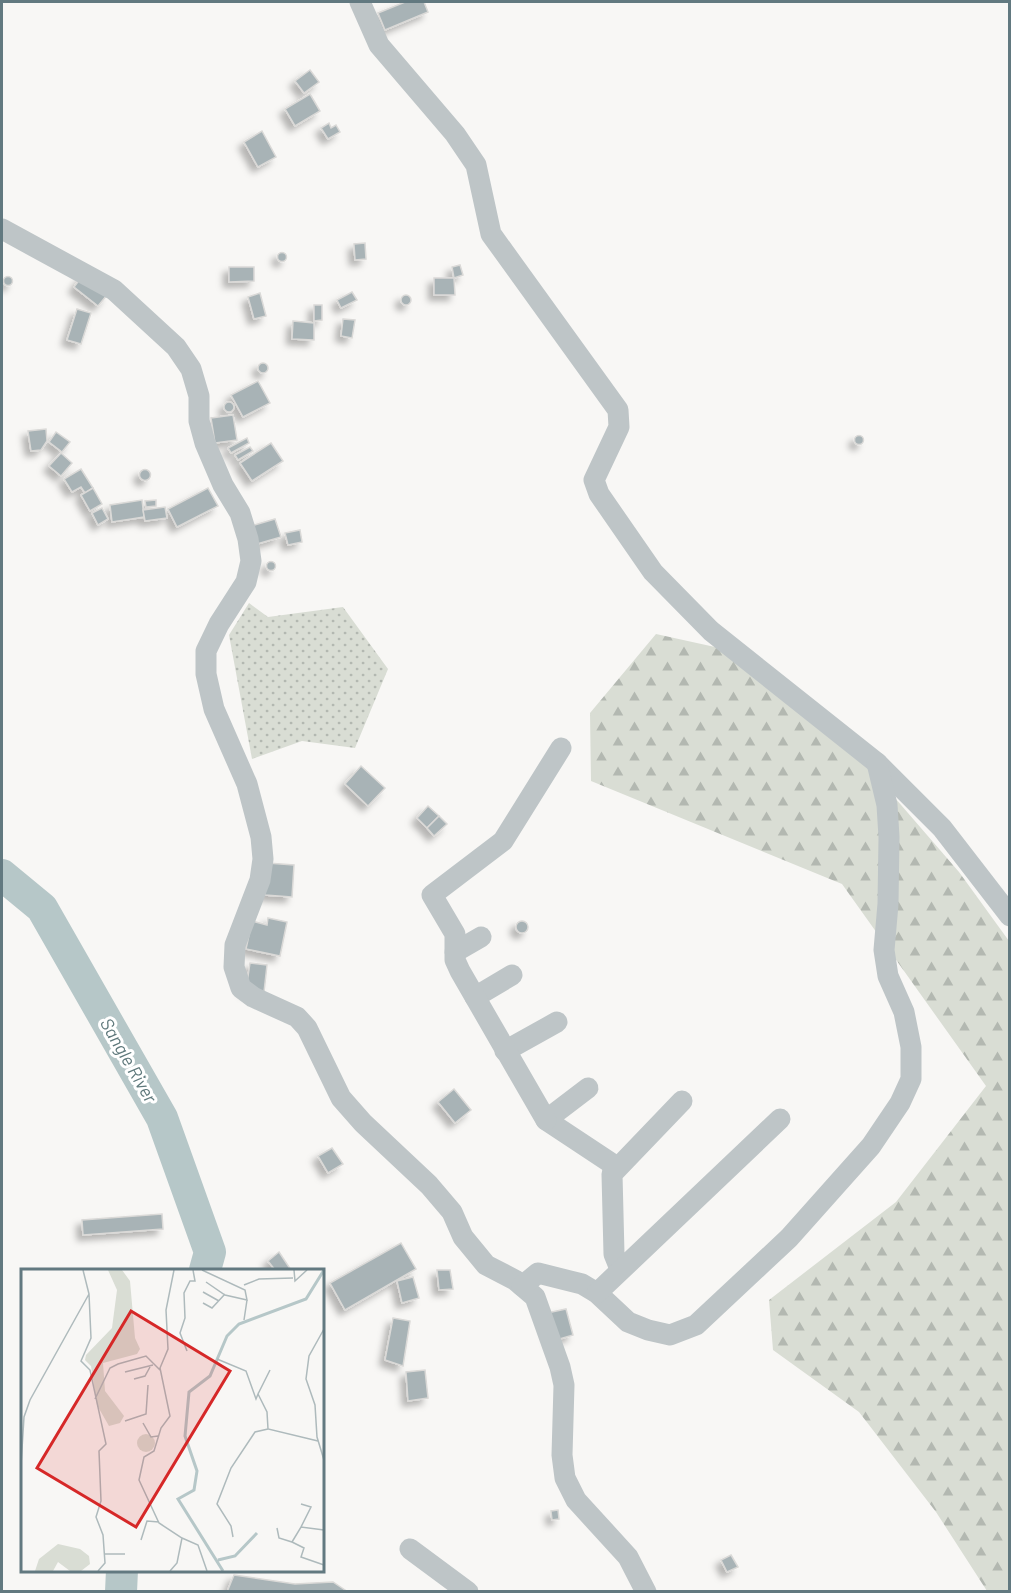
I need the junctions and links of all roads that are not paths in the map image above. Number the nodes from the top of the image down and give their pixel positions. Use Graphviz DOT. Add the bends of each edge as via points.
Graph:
graph roads {
  1 [pos="360,2"];
  2 [pos="2,229"];
  3 [pos="561,748"];
  4 [pos="877,764"];
  5 [pos="1010,916"];
  6 [pos="481,937"];
  7 [pos="455,952"];
  8 [pos="512,975"];
  9 [pos="475,997"];
  10 [pos="557,1022"];
  11 [pos="505,1052"];
  12 [pos="588,1088"];
  13 [pos="682,1101"];
  14 [pos="780,1119"];
  15 [pos="546,1120"];
  16 [pos="617,1167"];
  17 [pos="620,1269"];
  18 [pos="522,1286"];
  19 [pos="597,1293"];
  20 [pos="410,1549"];
  21 [pos="468,1592"];
  22 [pos="646,1592"];
  1 -- 4 [label="street" via="379,45 455,134 476,165 491,234 618,410 620,427 594,480 599,494 654,572 711,631"];
  2 -- 18 [label="street" via="114,290 176,347 191,369 205,443 223,486 240,513 251,561 246,582 206,651 206,674 214,709 247,784 261,837 260,880 235,945 234,967 241,988 253,998 297,1017 307,1028 341,1098 445,1203 463,1237 486,1265"];
  3 -- 7 [label="street" via="503,841 432,895 455,934"];
  4 -- 5 [label="street" via="942,828"];
  4 -- 19 [label="street" via="887,805 889,837 884,950 888,976 904,1012 910,1047 911,1079 900,1103 871,1146 789,1238 696,1325 670,1335 648,1330 628,1322"];
  6 -- 7 [label="street"];
  7 -- 9 [label="street" via="455,960"];
  8 -- 9 [label="street"];
  9 -- 11 [label="street"];
  10 -- 11 [label="street"];
  11 -- 15 [label="street"];
  12 -- 15 [label="street"];
  13 -- 16 [label="street"];
  14 -- 17 [label="street"];
  15 -- 16 [label="street"];
  16 -- 17 [label="street" via="612,1174 614,1254"];
  17 -- 19 [label="street"];
  18 -- 19 [label="street" via="538,1273 582,1284"];
  18 -- 22 [label="street" via="535,1298 564,1384 565,1478 576,1500 628,1557"];
  20 -- 21 [label="street"];
}
